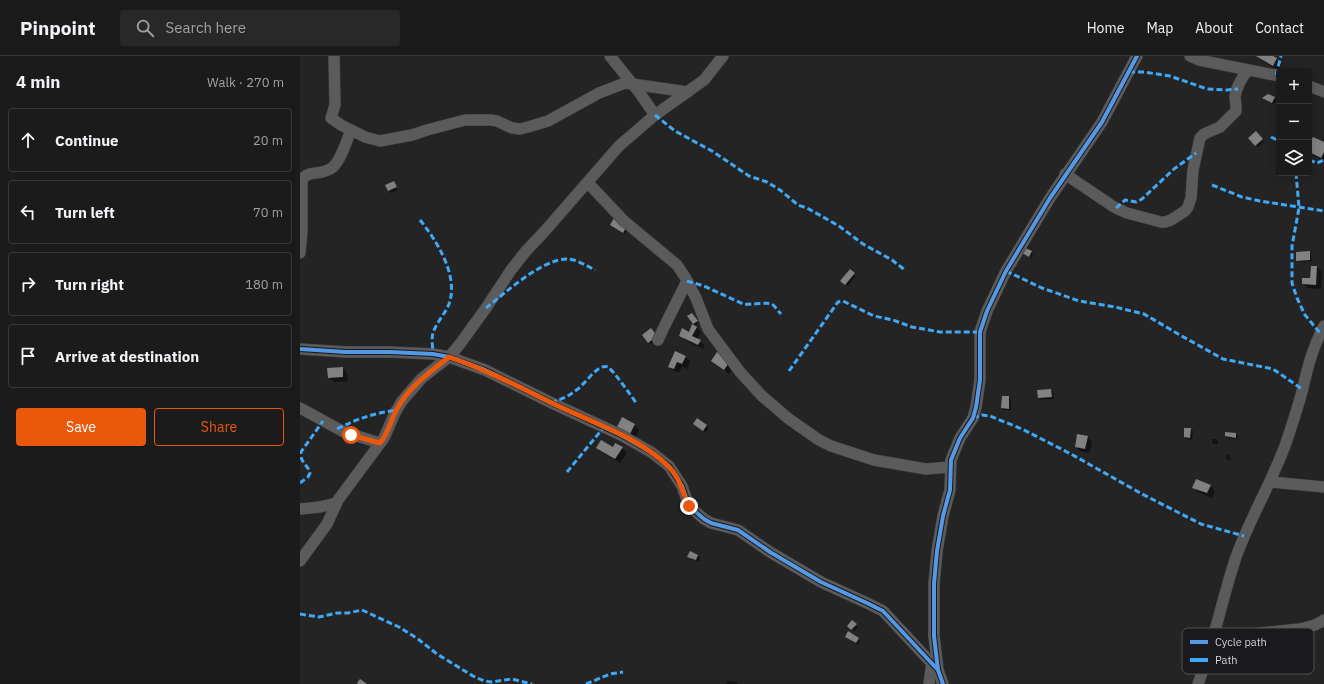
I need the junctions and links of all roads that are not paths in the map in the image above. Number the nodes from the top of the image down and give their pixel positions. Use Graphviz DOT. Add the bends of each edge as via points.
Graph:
graph roads {
  1 [pos="334,56"];
  2 [pos="610,56"];
  3 [pos="723,56"];
  4 [pos="1137,56"];
  5 [pos="1190,56"];
  6 [pos="1248,70"];
  7 [pos="1276,75"];
  8 [pos="632,84"];
  9 [pos="1312,87"];
  10 [pos="688,92"];
  11 [pos="1324,92"];
  12 [pos="655,115"];
  13 [pos="351,130"];
  14 [pos="1065,174"];
  15 [pos="588,183"];
  16 [pos="300,253"];
  17 [pos="687,281"];
  18 [pos="1324,326"];
  19 [pos="658,340"];
  20 [pos="300,349"];
  21 [pos="449,357"];
  22 [pos="300,408"];
  23 [pos="380,443"];
  24 [pos="950,467"];
  25 [pos="1271,482"];
  26 [pos="1324,487"];
  27 [pos="336,503"];
  28 [pos="300,509"];
  29 [pos="300,562"];
  30 [pos="1324,620"];
  31 [pos="1216,628"];
  32 [pos="1304,628"];
  33 [pos="935,666"];
  34 [pos="1201,674"];
  35 [pos="929,684"];
  36 [pos="943,684"];
  37 [pos="1198,684"];
  1 -- 13 [label="street" via="335,105 331,118"];
  2 -- 8 [label="street"];
  3 -- 10 [label="street" via="704,80"];
  4 -- 14 [label="street" via="1102,122"];
  5 -- 6 [label="street"];
  6 -- 7 [label="street"];
  6 -- 14 [label="street" via="1236,95 1236,111 1220,127 1200,138 1188,207 1171,220 1161,222 1127,213"];
  8 -- 10 [label="street"];
  8 -- 12 [label="street"];
  8 -- 13 [label="street" via="625,83 612,87 548,121 520,129 494,120 465,120 380,141"];
  9 -- 11 [label="street"];
  10 -- 12 [label="street"];
  12 -- 15 [label="street" via="619,146"];
  13 -- 16 [label="street" via="334,165 325,172 310,173 302,180"];
  14 -- 24 [label="street" via="1006,271 987,311 980,332 980,386 975,413 954,450"];
  15 -- 17 [label="street" via="624,221 677,265"];
  15 -- 21 [label="street" via="510,270 471,330"];
  17 -- 19 [label="street"];
  17 -- 24 [label="street" via="708,329 740,372 762,396 789,419 831,446 874,460 926,469"];
  18 -- 25 [label="street" via="1311,354 1293,423"];
  20 -- 21 [label="street" via="433,354"];
  21 -- 23 [label="street" via="422,378 402,401"];
  21 -- 33 [label="street" via="485,370 651,452 674,472 689,506 704,519 738,530 816,579 883,611"];
  22 -- 23 [label="street" via="344,432"];
  23 -- 27 [label="street"];
  24 -- 33 [label="street" via="950,490 937,551 934,584"];
  25 -- 26 [label="street"];
  25 -- 31 [label="street" via="1236,557"];
  27 -- 28 [label="street"];
  27 -- 29 [label="street" via="327,524"];
  30 -- 32 [label="street"];
  33 -- 35 [label="street"];
  33 -- 36 [label="street"];
  34 -- 37 [label="street"];
}
